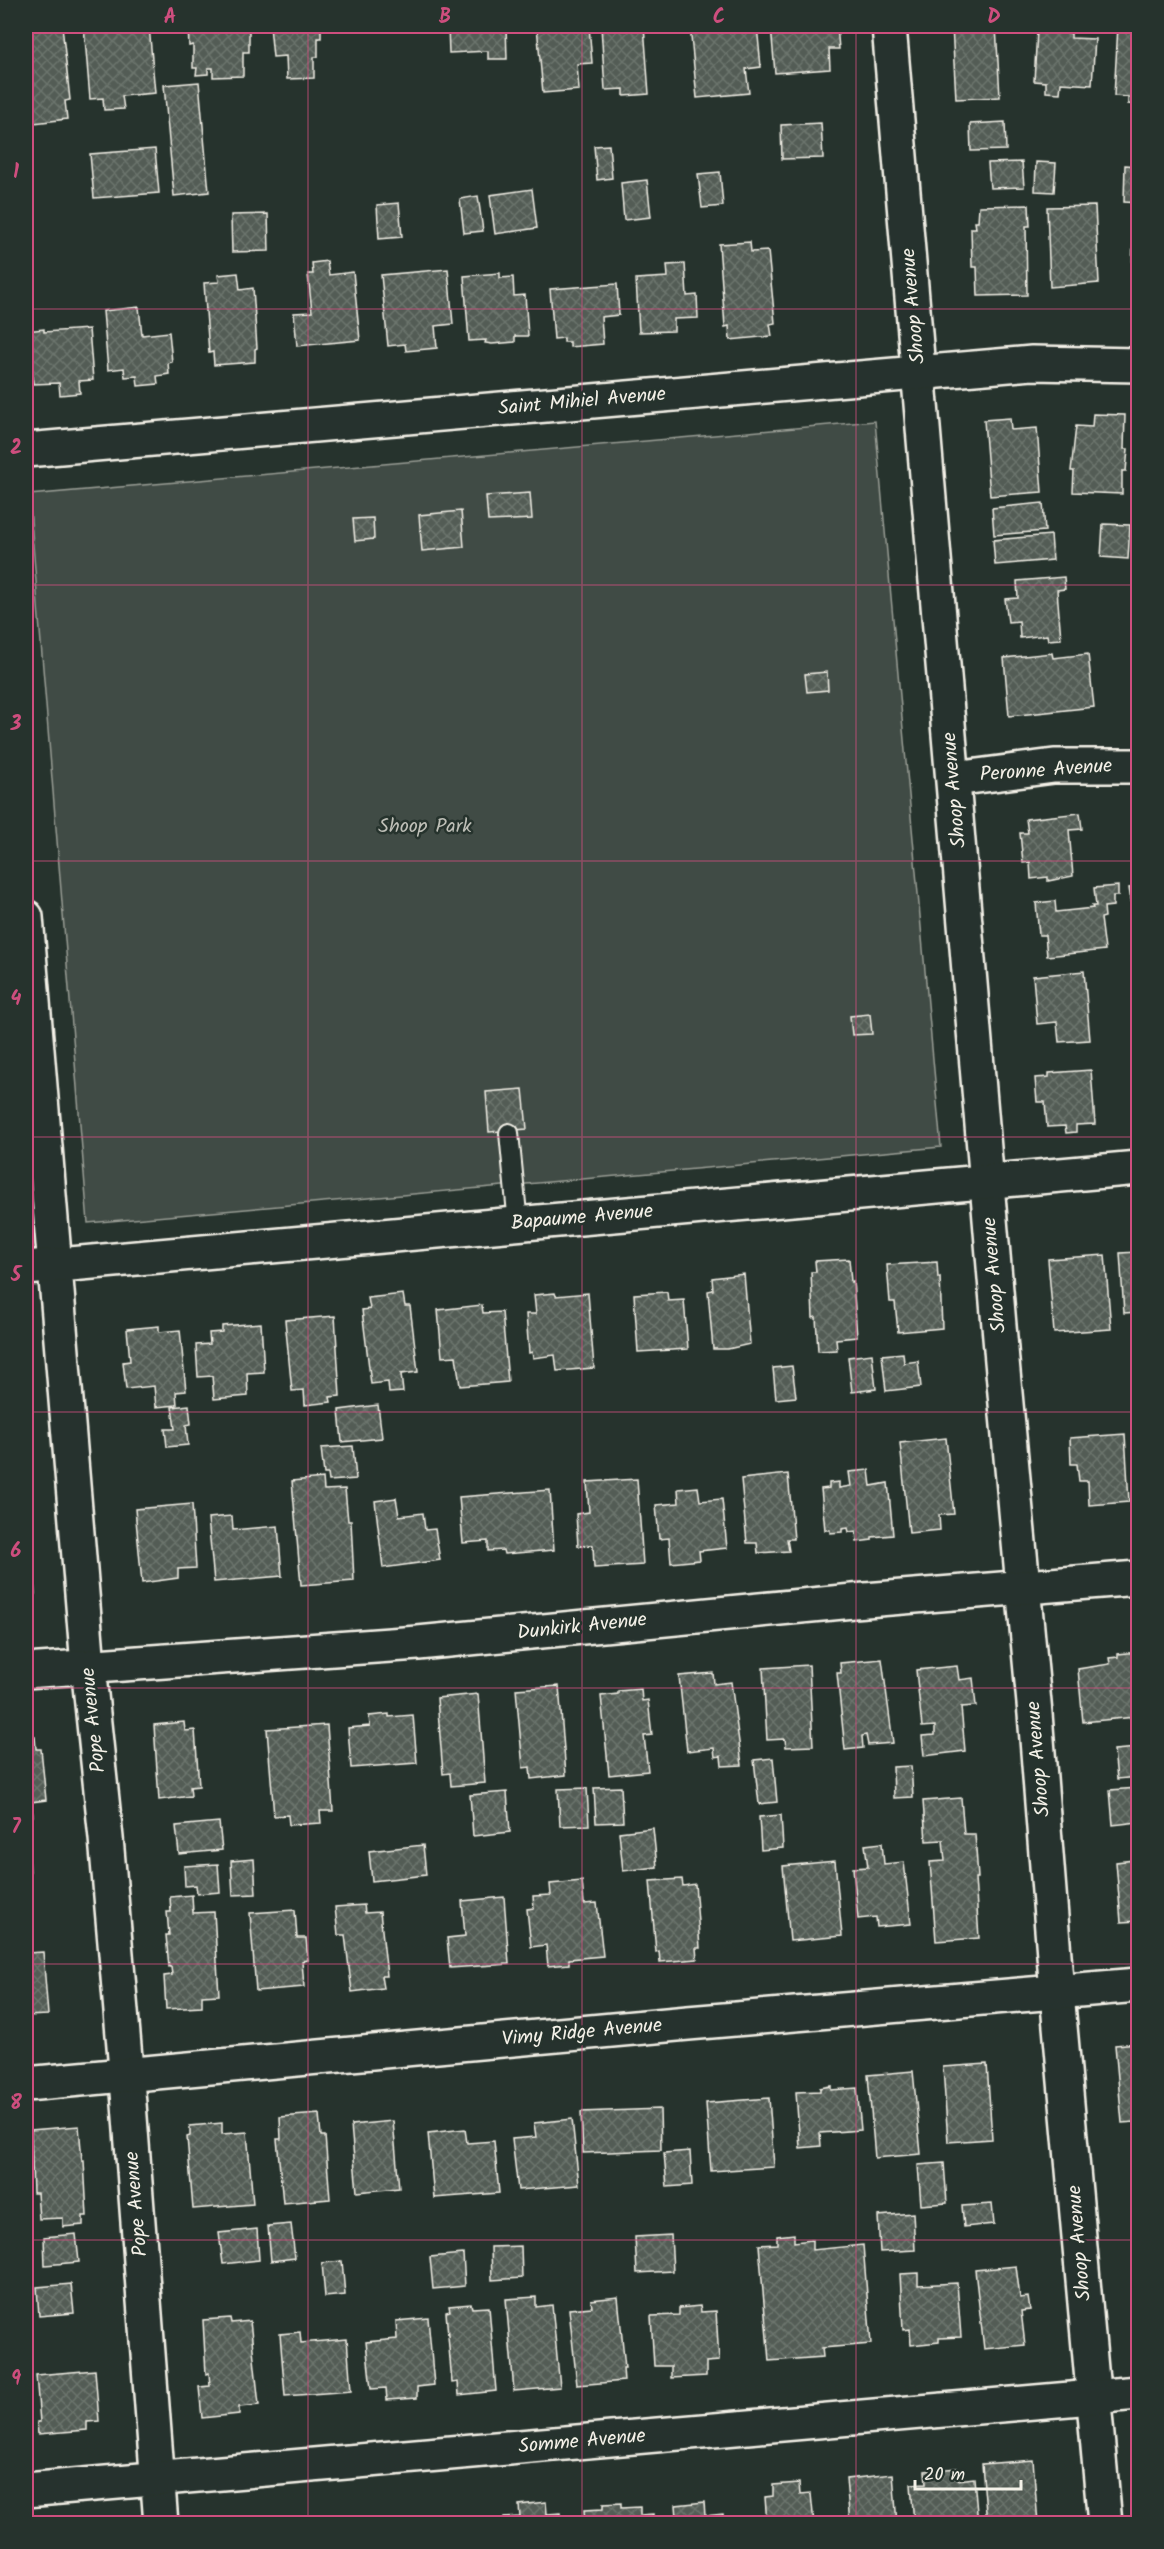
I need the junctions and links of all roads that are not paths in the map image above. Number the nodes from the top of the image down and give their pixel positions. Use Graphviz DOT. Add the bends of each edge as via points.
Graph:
graph roads {
  1 [pos="889,26"];
  2 [pos="1138,365"];
  3 [pos="920,373"];
  4 [pos="26,450"];
  5 [pos="1138,766"];
  6 [pos="954,778"];
  7 [pos="26,917"];
  8 [pos="509,1133"];
  9 [pos="1138,1168"];
  10 [pos="988,1181"];
  11 [pos="518,1224"];
  12 [pos="40,1267"];
  13 [pos="1138,1578"];
  14 [pos="1023,1588"];
  15 [pos="88,1666"];
  16 [pos="26,1671"];
  17 [pos="1138,1985"];
  18 [pos="1057,1993"];
  19 [pos="126,2075"];
  20 [pos="26,2084"];
  21 [pos="1138,2394"];
  22 [pos="1095,2398"];
  23 [pos="158,2480"];
  24 [pos="26,2490"];
  25 [pos="161,2523"];
  26 [pos="1105,2523"];
  1 -- 3 [label="street, Shoop Avenue"];
  2 -- 3 [label="street, Saint Mihiel Avenue" via="1032,363"];
  3 -- 4 [label="street, Saint Mihiel Avenue"];
  3 -- 6 [label="street, Shoop Avenue"];
  5 -- 6 [label="street, Peronne Avenue" via="1054,766"];
  6 -- 10 [label="street, Shoop Avenue"];
  7 -- 12 [label="street, Pope Avenue"];
  8 -- 11 [label="lane"];
  9 -- 10 [label="street, Bapaume Avenue"];
  10 -- 11 [label="street, Bapaume Avenue"];
  10 -- 14 [label="street, Shoop Avenue"];
  11 -- 12 [label="street, Bapaume Avenue"];
  12 -- 15 [label="street, Pope Avenue"];
  13 -- 14 [label="street, Dunkirk Avenue"];
  14 -- 15 [label="street, Dunkirk Avenue" via="418,1643"];
  14 -- 18 [label="street, Shoop Avenue"];
  15 -- 16 [label="street, Dunkirk Avenue"];
  15 -- 19 [label="street, Pope Avenue"];
  17 -- 18 [label="street, Vimy Ridge Avenue"];
  18 -- 19 [label="street, Vimy Ridge Avenue"];
  18 -- 22 [label="street, Shoop Avenue"];
  19 -- 20 [label="street, Vimy Ridge Avenue"];
  19 -- 23 [label="street, Pope Avenue"];
  21 -- 22 [label="street, Somme Avenue"];
  22 -- 23 [label="street, Somme Avenue"];
  22 -- 26 [label="street, Shoop Avenue"];
  23 -- 24 [label="street, Somme Avenue"];
  23 -- 25 [label="street, Pope Avenue"];
}
